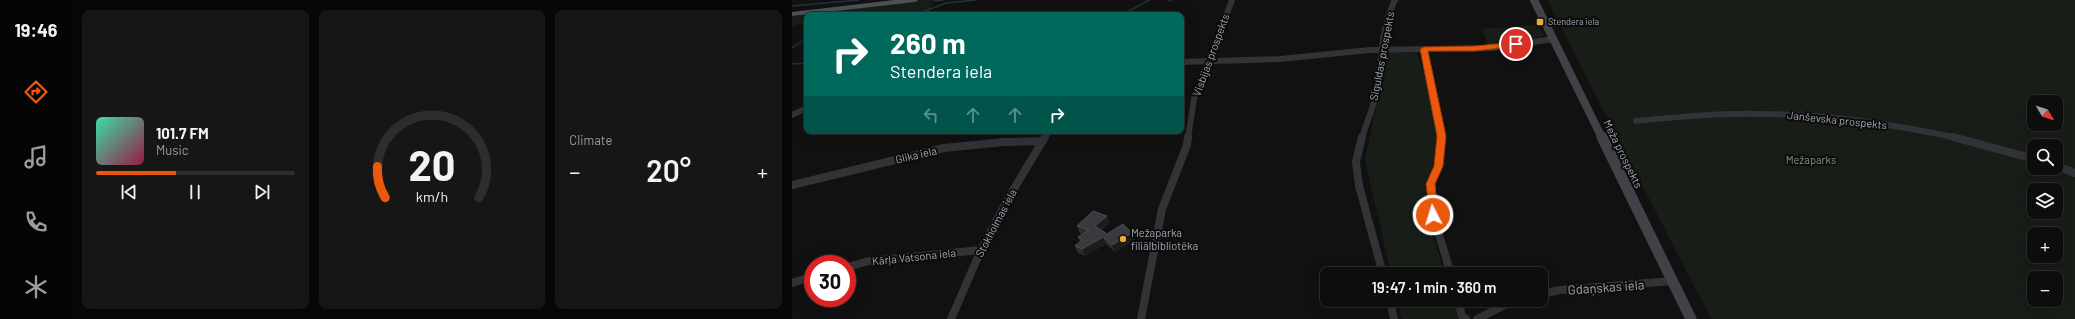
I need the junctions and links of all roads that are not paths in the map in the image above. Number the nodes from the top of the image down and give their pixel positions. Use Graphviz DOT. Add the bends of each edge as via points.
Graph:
graph roads {
  1 [pos="880,0"];
  2 [pos="915,0"];
  3 [pos="1232,0"];
  4 [pos="1395,0"];
  5 [pos="1534,0"];
  6 [pos="792,9"];
  7 [pos="810,12"];
  8 [pos="804,13"];
  9 [pos="792,14"];
  10 [pos="1553,39"];
  11 [pos="1424,49"];
  12 [pos="1381,50"];
  13 [pos="1207,60"];
  14 [pos="1184,62"];
  15 [pos="804,109"];
  16 [pos="792,115"];
  17 [pos="1636,121"];
  18 [pos="1047,134"];
  19 [pos="1043,141"];
  20 [pos="2027,157"];
  21 [pos="2063,169"];
  22 [pos="2075,173"];
  23 [pos="792,185"];
  24 [pos="982,250"];
  25 [pos="856,264"];
  26 [pos="1381,267"];
  27 [pos="1449,267"];
  28 [pos="804,279"];
  29 [pos="1672,281"];
  30 [pos="792,283"];
  31 [pos="1548,293"];
  32 [pos="1391,307"];
  33 [pos="1460,307"];
  34 [pos="1501,307"];
  35 [pos="951,319"];
  36 [pos="1141,319"];
  37 [pos="1394,319"];
  38 [pos="1466,319"];
  39 [pos="1477,319"];
  40 [pos="1691,319"];
  1 -- 6 [label="main road"];
  2 -- 7 [label="main road"];
  3 -- 13 [label="street, Visbijas prospekts"];
  4 -- 12 [label="street, Siguldas prospekts" via="1390,10"];
  5 -- 10 [label="street, Meža prospekts"];
  8 -- 9 [label="main road"];
  10 -- 11 [label="street" via="1493,48"];
  10 -- 29 [label="street, Meža prospekts"];
  11 -- 12 [label="street"];
  11 -- 27 [label="street" via="1442,136 1439,166 1430,184 1433,215"];
  12 -- 13 [label="street" via="1280,59"];
  12 -- 26 [label="street, Siguldas prospekts" via="1376,96 1356,162 1359,186"];
  13 -- 14 [label="street"];
  13 -- 36 [label="street, Visbijas prospekts" via="1194,99 1187,145 1162,209"];
  15 -- 16 [label="street"];
  17 -- 20 [label="street, Janševska prospekts" via="1739,114 1824,118 1916,130"];
  18 -- 19 [label="street, Stokholmas iela"];
  19 -- 23 [label="street, Glika iela" via="944,148"];
  19 -- 24 [label="street, Stokholmas iela" via="1009,197"];
  21 -- 22 [label="street"];
  24 -- 25 [label="street, Kārļa Vatsona iela"];
  24 -- 35 [label="street, Stokholmas iela"];
  28 -- 30 [label="street"];
  29 -- 31 [label="street, Gdaņskas iela"];
  29 -- 40 [label="street, Meža prospekts"];
  32 -- 37 [label="street"];
  33 -- 38 [label="street" via="1462,316"];
  34 -- 39 [label="street"];
}
